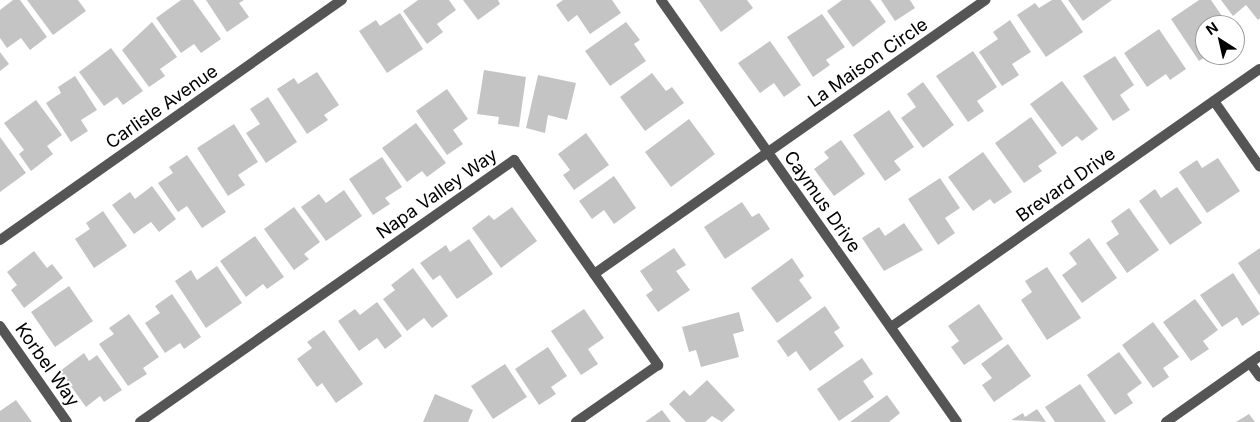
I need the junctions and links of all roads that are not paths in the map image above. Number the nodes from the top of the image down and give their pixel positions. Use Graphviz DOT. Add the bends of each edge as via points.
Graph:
graph roads {
  1 [pos="342,0"];
  2 [pos="661,0"];
  3 [pos="986,0"];
  4 [pos="1260,69"];
  5 [pos="1214,101"];
  6 [pos="768,152"];
  7 [pos="1260,167"];
  8 [pos="0,240"];
  9 [pos="594,274"];
  10 [pos="0,326"];
  11 [pos="891,328"];
  12 [pos="1260,356"];
  13 [pos="1250,363"];
  14 [pos="1260,377"];
  15 [pos="67,422"];
  16 [pos="140,422"];
  17 [pos="576,422"];
  18 [pos="957,422"];
  19 [pos="1166,422"];
  1 -- 8 [label="street, Carlisle Avenue"];
  2 -- 6 [label="street, Caymus Drive"];
  3 -- 6 [label="street, La Maison Circle"];
  4 -- 5 [label="street, Brevard Drive"];
  5 -- 7 [label="street"];
  5 -- 11 [label="street, Brevard Drive"];
  6 -- 9 [label="street"];
  6 -- 11 [label="street, Caymus Drive"];
  9 -- 16 [label="street, Napa Valley Way" via="514,160"];
  9 -- 17 [label="street" via="658,365"];
  10 -- 15 [label="street, Korbel Way"];
  11 -- 18 [label="street, Caymus Drive"];
  12 -- 13 [label="street"];
  13 -- 14 [label="street"];
  13 -- 19 [label="street"];
}
